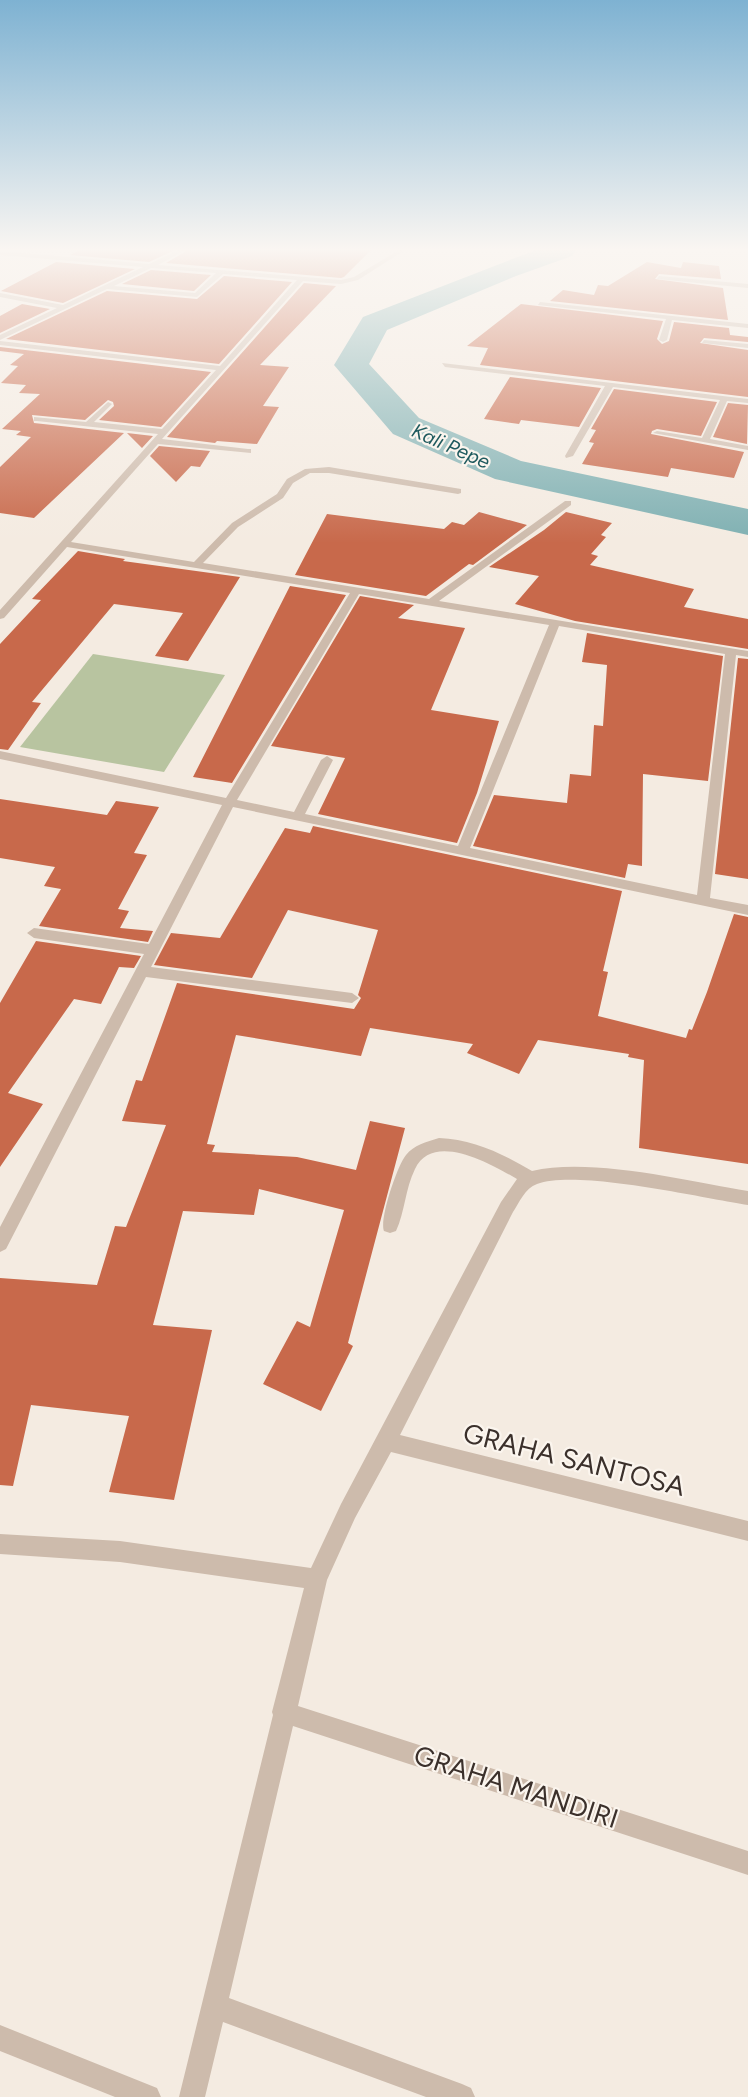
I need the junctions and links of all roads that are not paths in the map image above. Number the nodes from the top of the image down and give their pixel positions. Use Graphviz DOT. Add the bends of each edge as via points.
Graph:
graph roads {
  1 [pos="62,348"];
  2 [pos="239,348"];
  3 [pos="445,365"];
  4 [pos="221,368"];
  5 [pos="610,385"];
  6 [pos="724,399"];
  7 [pos="748,401"];
  8 [pos="108,404"];
  9 [pos="37,419"];
  10 [pos="88,424"];
  11 [pos="165,432"];
  12 [pos="657,433"];
  13 [pos="157,441"];
  14 [pos="705,441"];
  15 [pos="748,448"];
  16 [pos="248,452"];
  17 [pos="569,456"];
  18 [pos="458,491"];
  19 [pos="568,502"];
  20 [pos="67,544"];
  21 [pos="195,566"];
  22 [pos="357,590"];
  23 [pos="430,603"];
  24 [pos="0,616"];
  25 [pos="555,623"];
  26 [pos="731,651"];
  27 [pos="748,654"];
  28 [pos="0,755"];
  29 [pos="327,760"];
  30 [pos="230,803"];
  31 [pos="297,817"];
  32 [pos="462,851"];
  33 [pos="703,901"];
  34 [pos="748,910"];
  35 [pos="34,933"];
  36 [pos="152,950"];
  37 [pos="140,971"];
  38 [pos="352,998"];
  39 [pos="531,1179"];
  40 [pos="748,1198"];
  41 [pos="390,1226"];
  42 [pos="2,1234"];
  43 [pos="386,1441"];
  44 [pos="748,1531"];
  45 [pos="0,1544"];
  46 [pos="317,1579"];
  47 [pos="283,1712"];
  48 [pos="748,1863"];
  49 [pos="214,2006"];
  50 [pos="0,2038"];
  51 [pos="148,2097"];
  52 [pos="192,2097"];
  53 [pos="462,2097"];
  1 -- 4 [label="street"];
  2 -- 4 [label="street"];
  3 -- 5 [label="street"];
  4 -- 11 [label="street"];
  5 -- 6 [label="street"];
  5 -- 17 [label="street"];
  6 -- 7 [label="street"];
  6 -- 14 [label="street"];
  8 -- 10 [label="street"];
  9 -- 10 [label="street"];
  10 -- 11 [label="street"];
  11 -- 13 [label="street"];
  12 -- 14 [label="street"];
  13 -- 16 [label="street"];
  13 -- 20 [label="street"];
  14 -- 15 [label="street"];
  18 -- 21 [label="street" via="329,470 308,471 290,481 280,496 236,525"];
  19 -- 23 [label="street"];
  20 -- 21 [label="street"];
  20 -- 24 [label="street"];
  21 -- 22 [label="street"];
  22 -- 23 [label="street"];
  22 -- 30 [label="street"];
  23 -- 25 [label="street"];
  25 -- 26 [label="street"];
  25 -- 32 [label="street"];
  26 -- 27 [label="street"];
  26 -- 33 [label="street"];
  28 -- 30 [label="street"];
  29 -- 31 [label="street"];
  30 -- 31 [label="street"];
  30 -- 36 [label="street"];
  31 -- 32 [label="street"];
  32 -- 33 [label="street"];
  33 -- 34 [label="street"];
  35 -- 36 [label="street"];
  36 -- 37 [label="street"];
  37 -- 38 [label="street"];
  37 -- 42 [label="street"];
  39 -- 40 [label="street" via="557,1173 584,1174"];
  39 -- 41 [label="street" via="466,1147 446,1144 424,1148 410,1161"];
  39 -- 43 [label="street" via="519,1188 507,1207"];
  43 -- 44 [label="street, GRAHA SANTOSA"];
  43 -- 46 [label="street"];
  45 -- 46 [label="street" via="128,1551"];
  46 -- 47 [label="street"];
  47 -- 48 [label="street, GRAHA MANDIRI"];
  47 -- 49 [label="street"];
  49 -- 52 [label="street"];
  49 -- 53 [label="street"];
  50 -- 51 [label="street"];
}
